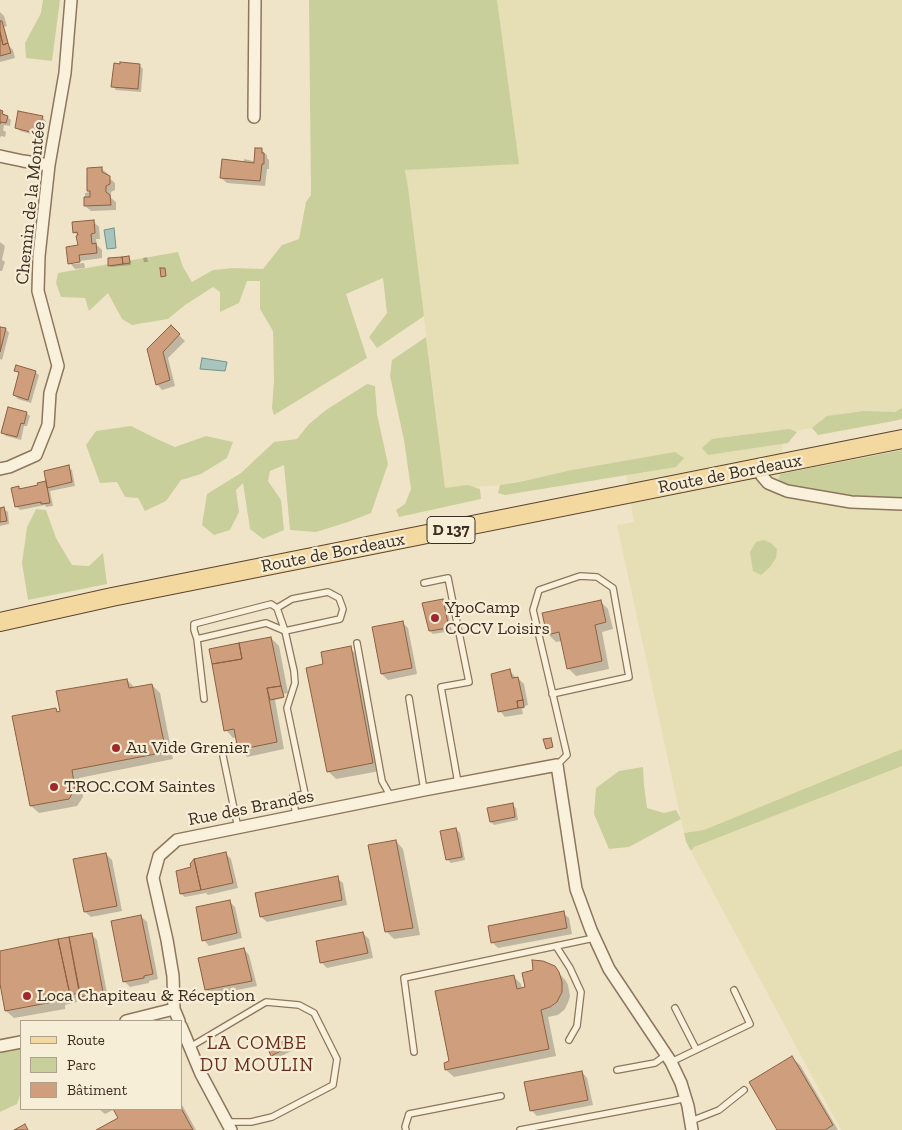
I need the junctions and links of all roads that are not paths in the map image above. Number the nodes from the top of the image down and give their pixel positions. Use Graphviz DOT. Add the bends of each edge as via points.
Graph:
graph roads {
  1 [pos="70,0"];
  2 [pos="255,0"];
  3 [pos="254,117"];
  4 [pos="0,156"];
  5 [pos="49,165"];
  6 [pos="902,439"];
  7 [pos="758,468"];
  8 [pos="0,469"];
  9 [pos="902,504"];
  10 [pos="424,584"];
  11 [pos="277,608"];
  12 [pos="0,622"];
  13 [pos="285,630"];
  14 [pos="198,639"];
  15 [pos="357,644"];
  16 [pos="552,694"];
  17 [pos="409,698"];
  18 [pos="204,699"];
  19 [pos="223,756"];
  20 [pos="558,765"];
  21 [pos="458,784"];
  22 [pos="424,790"];
  23 [pos="391,797"];
  24 [pos="296,816"];
  25 [pos="238,828"];
  26 [pos="594,938"];
  27 [pos="556,946"];
  28 [pos="734,990"];
  29 [pos="675,1008"];
  30 [pos="174,1009"];
  31 [pos="130,1020"];
  32 [pos="180,1020"];
  33 [pos="182,1028"];
  34 [pos="569,1040"];
  35 [pos="20,1042"];
  36 [pos="0,1046"];
  37 [pos="190,1047"];
  38 [pos="696,1050"];
  39 [pos="414,1052"];
  40 [pos="669,1058"];
  41 [pos="617,1070"];
  42 [pos="744,1090"];
  43 [pos="501,1096"];
  44 [pos="686,1098"];
  45 [pos="230,1126"];
  46 [pos="692,1126"];
  47 [pos="406,1130"];
  48 [pos="520,1130"];
  1 -- 5 [label="street, Chemin de la Montée" via="65,73"];
  2 -- 3 [label="street"];
  4 -- 5 [label="street"];
  5 -- 8 [label="street, Chemin de la Montée" via="38,291 58,366 50,393 48,425 36,455"];
  6 -- 7 [label="main road, Route de Bordeaux / D 137"];
  7 -- 9 [label="street" via="768,483 787,491 851,502"];
  7 -- 12 [label="main road, Route de Bordeaux / D 137"];
  10 -- 21 [label="lane" via="448,578 469,682 441,687"];
  11 -- 13 [label="lane"];
  11 -- 13 [label="lane" via="292,599 328,592 339,598 343,609 340,620"];
  11 -- 14 [label="lane" via="271,604 194,624"];
  13 -- 14 [label="lane" via="266,624"];
  13 -- 24 [label="lane" via="295,683 287,708 305,794 293,796"];
  14 -- 18 [label="lane"];
  15 -- 23 [label="lane" via="382,782"];
  16 -- 16 [label="lane" via="533,610 539,590 580,576 597,577 613,588 629,677"];
  16 -- 20 [label="lane" via="567,755"];
  17 -- 22 [label="lane"];
  19 -- 25 [label="lane"];
  20 -- 21 [label="street, Rue des Brandes"];
  20 -- 26 [label="street" via="576,889"];
  21 -- 22 [label="street, Rue des Brandes"];
  22 -- 23 [label="street, Rue des Brandes"];
  23 -- 24 [label="street, Rue des Brandes"];
  24 -- 25 [label="street, Rue des Brandes"];
  25 -- 30 [label="street, Rue des Brandes" via="177,840 159,856 153,878 173,976"];
  26 -- 27 [label="lane"];
  26 -- 40 [label="street" via="609,969"];
  27 -- 34 [label="lane" via="581,992 577,1026"];
  27 -- 39 [label="lane" via="404,978"];
  28 -- 38 [label="lane" via="750,1024"];
  29 -- 38 [label="lane"];
  30 -- 31 [label="street"];
  30 -- 32 [label="street"];
  33 -- 37 [label="street"];
  35 -- 36 [label="street"];
  37 -- 45 [label="street"];
  37 -- 45 [label="lane" via="266,1002 299,1005 314,1013 337,1059 333,1085 272,1117"];
  38 -- 40 [label="lane"];
  40 -- 41 [label="lane"];
  40 -- 44 [label="street"];
  42 -- 46 [label="lane"];
  43 -- 47 [label="lane" via="409,1114"];
  44 -- 46 [label="street"];
  44 -- 48 [label="lane"];
}
